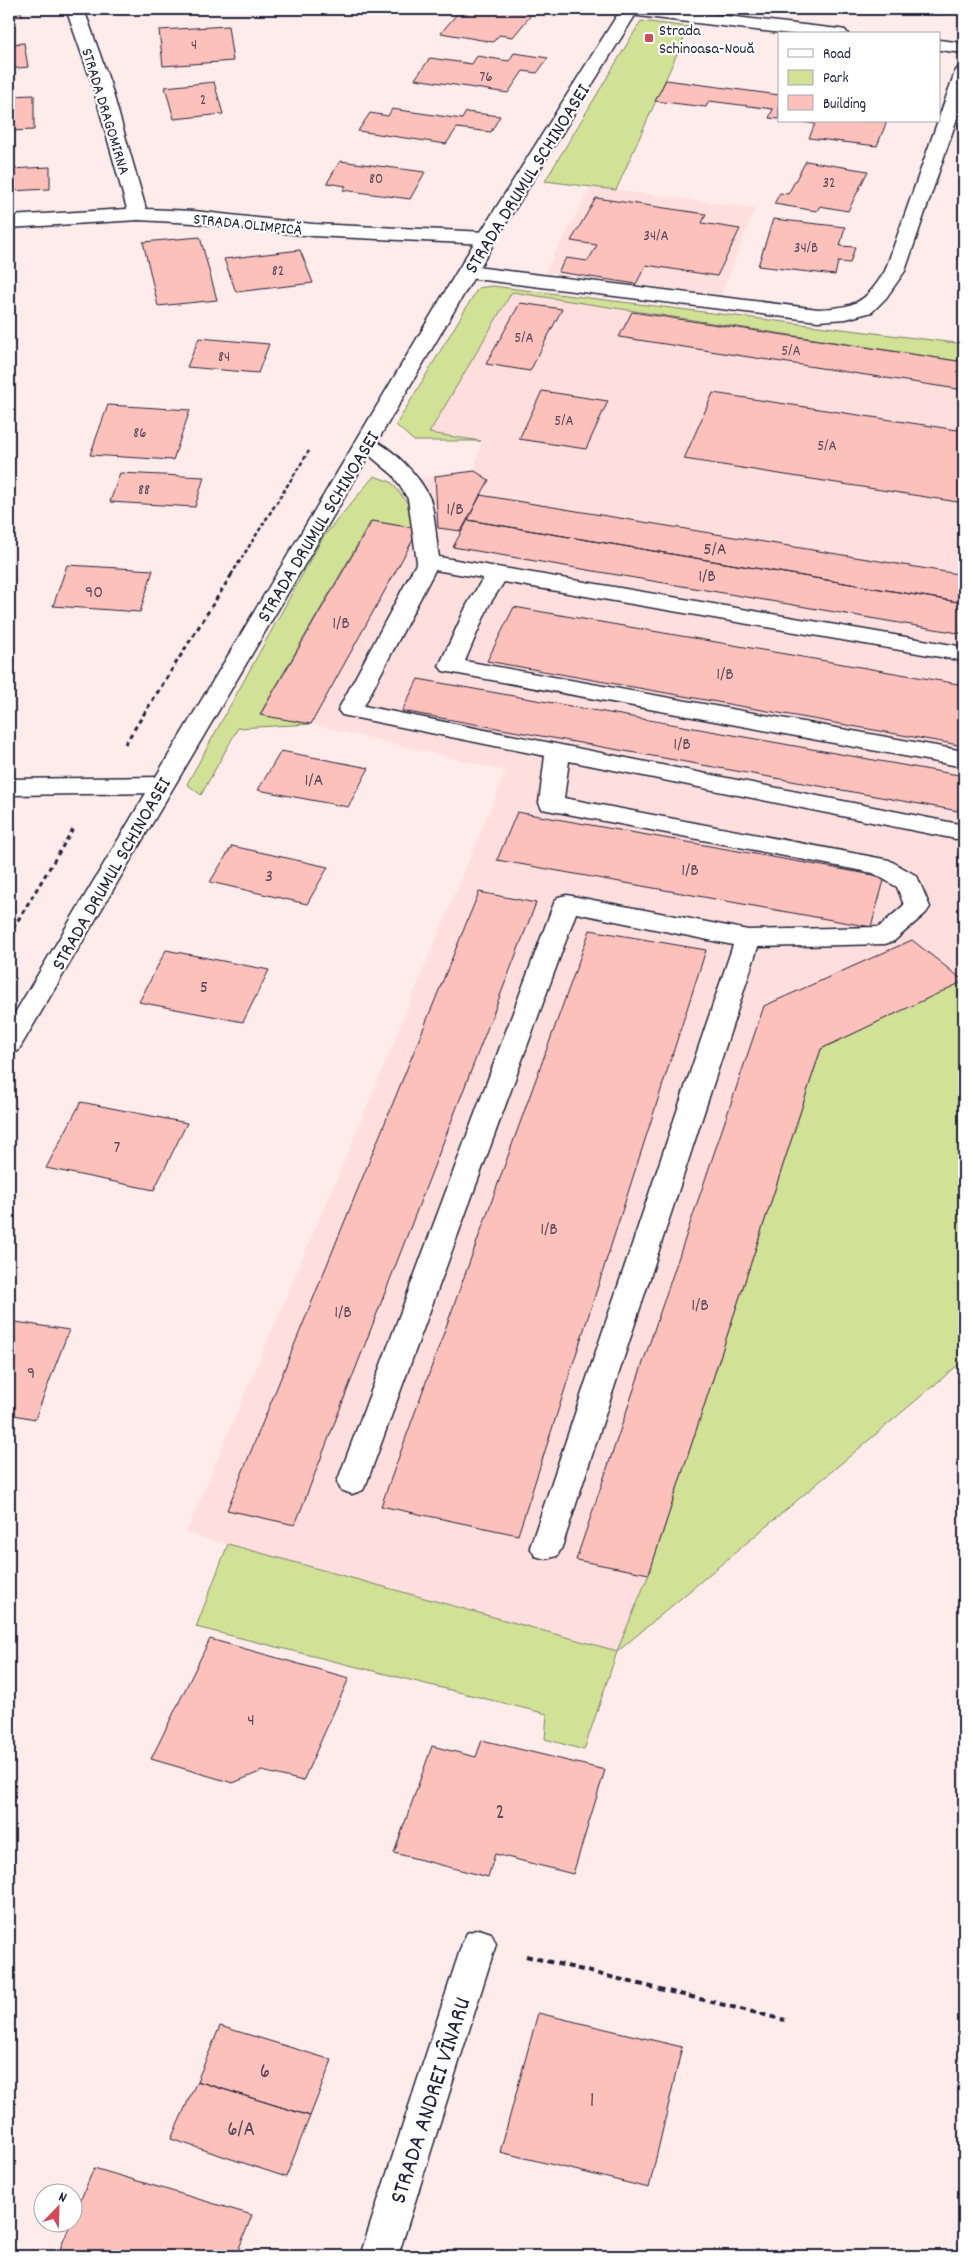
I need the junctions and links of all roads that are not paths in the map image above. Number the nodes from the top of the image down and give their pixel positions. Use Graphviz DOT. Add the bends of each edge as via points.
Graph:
graph roads {
  1 [pos="75,9"];
  2 [pos="630,9"];
  3 [pos="821,32"];
  4 [pos="940,45"];
  5 [pos="964,48"];
  6 [pos="964,72"];
  7 [pos="138,214"];
  8 [pos="9,222"];
  9 [pos="487,238"];
  10 [pos="468,272"];
  11 [pos="367,444"];
  12 [pos="428,562"];
  13 [pos="498,573"];
  14 [pos="964,654"];
  15 [pos="558,752"];
  16 [pos="964,759"];
  17 [pos="161,785"];
  18 [pos="9,788"];
  19 [pos="956,831"];
  20 [pos="748,939"];
  21 [pos="9,1045"];
  22 [pos="352,1482"];
  23 [pos="546,1547"];
  24 [pos="479,1944"];
  25 [pos="380,2256"];
  1 -- 7 [label="street, STRADA DRAGOMIRNA" via="101,83"];
  2 -- 3 [label="street"];
  2 -- 9 [label="street, STRADA DRUMUL SCHINOASEI"];
  4 -- 5 [label="street"];
  6 -- 10 [label="street" via="895,271 878,298 862,310 844,315 818,316"];
  7 -- 8 [label="street, STRADA OLIMPICĂ"];
  7 -- 9 [label="street, STRADA OLIMPICĂ" via="313,230"];
  9 -- 10 [label="street, STRADA DRUMUL SCHINOASEI"];
  10 -- 11 [label="street, STRADA DRUMUL SCHINOASEI"];
  11 -- 12 [label="street" via="402,471 419,499"];
  11 -- 17 [label="street, STRADA DRUMUL SCHINOASEI"];
  12 -- 13 [label="street"];
  12 -- 15 [label="street" via="350,710"];
  13 -- 14 [label="street"];
  13 -- 16 [label="street" via="478,605 450,666"];
  15 -- 19 [label="street"];
  15 -- 20 [label="street" via="552,803 880,866 908,882 917,907 885,935"];
  17 -- 18 [label="street"];
  17 -- 21 [label="street, STRADA DRUMUL SCHINOASEI"];
  20 -- 22 [label="street" via="567,904"];
  20 -- 23 [label="street"];
  24 -- 25 [label="street, STRADA ANDREI VÎNARU"];
}
